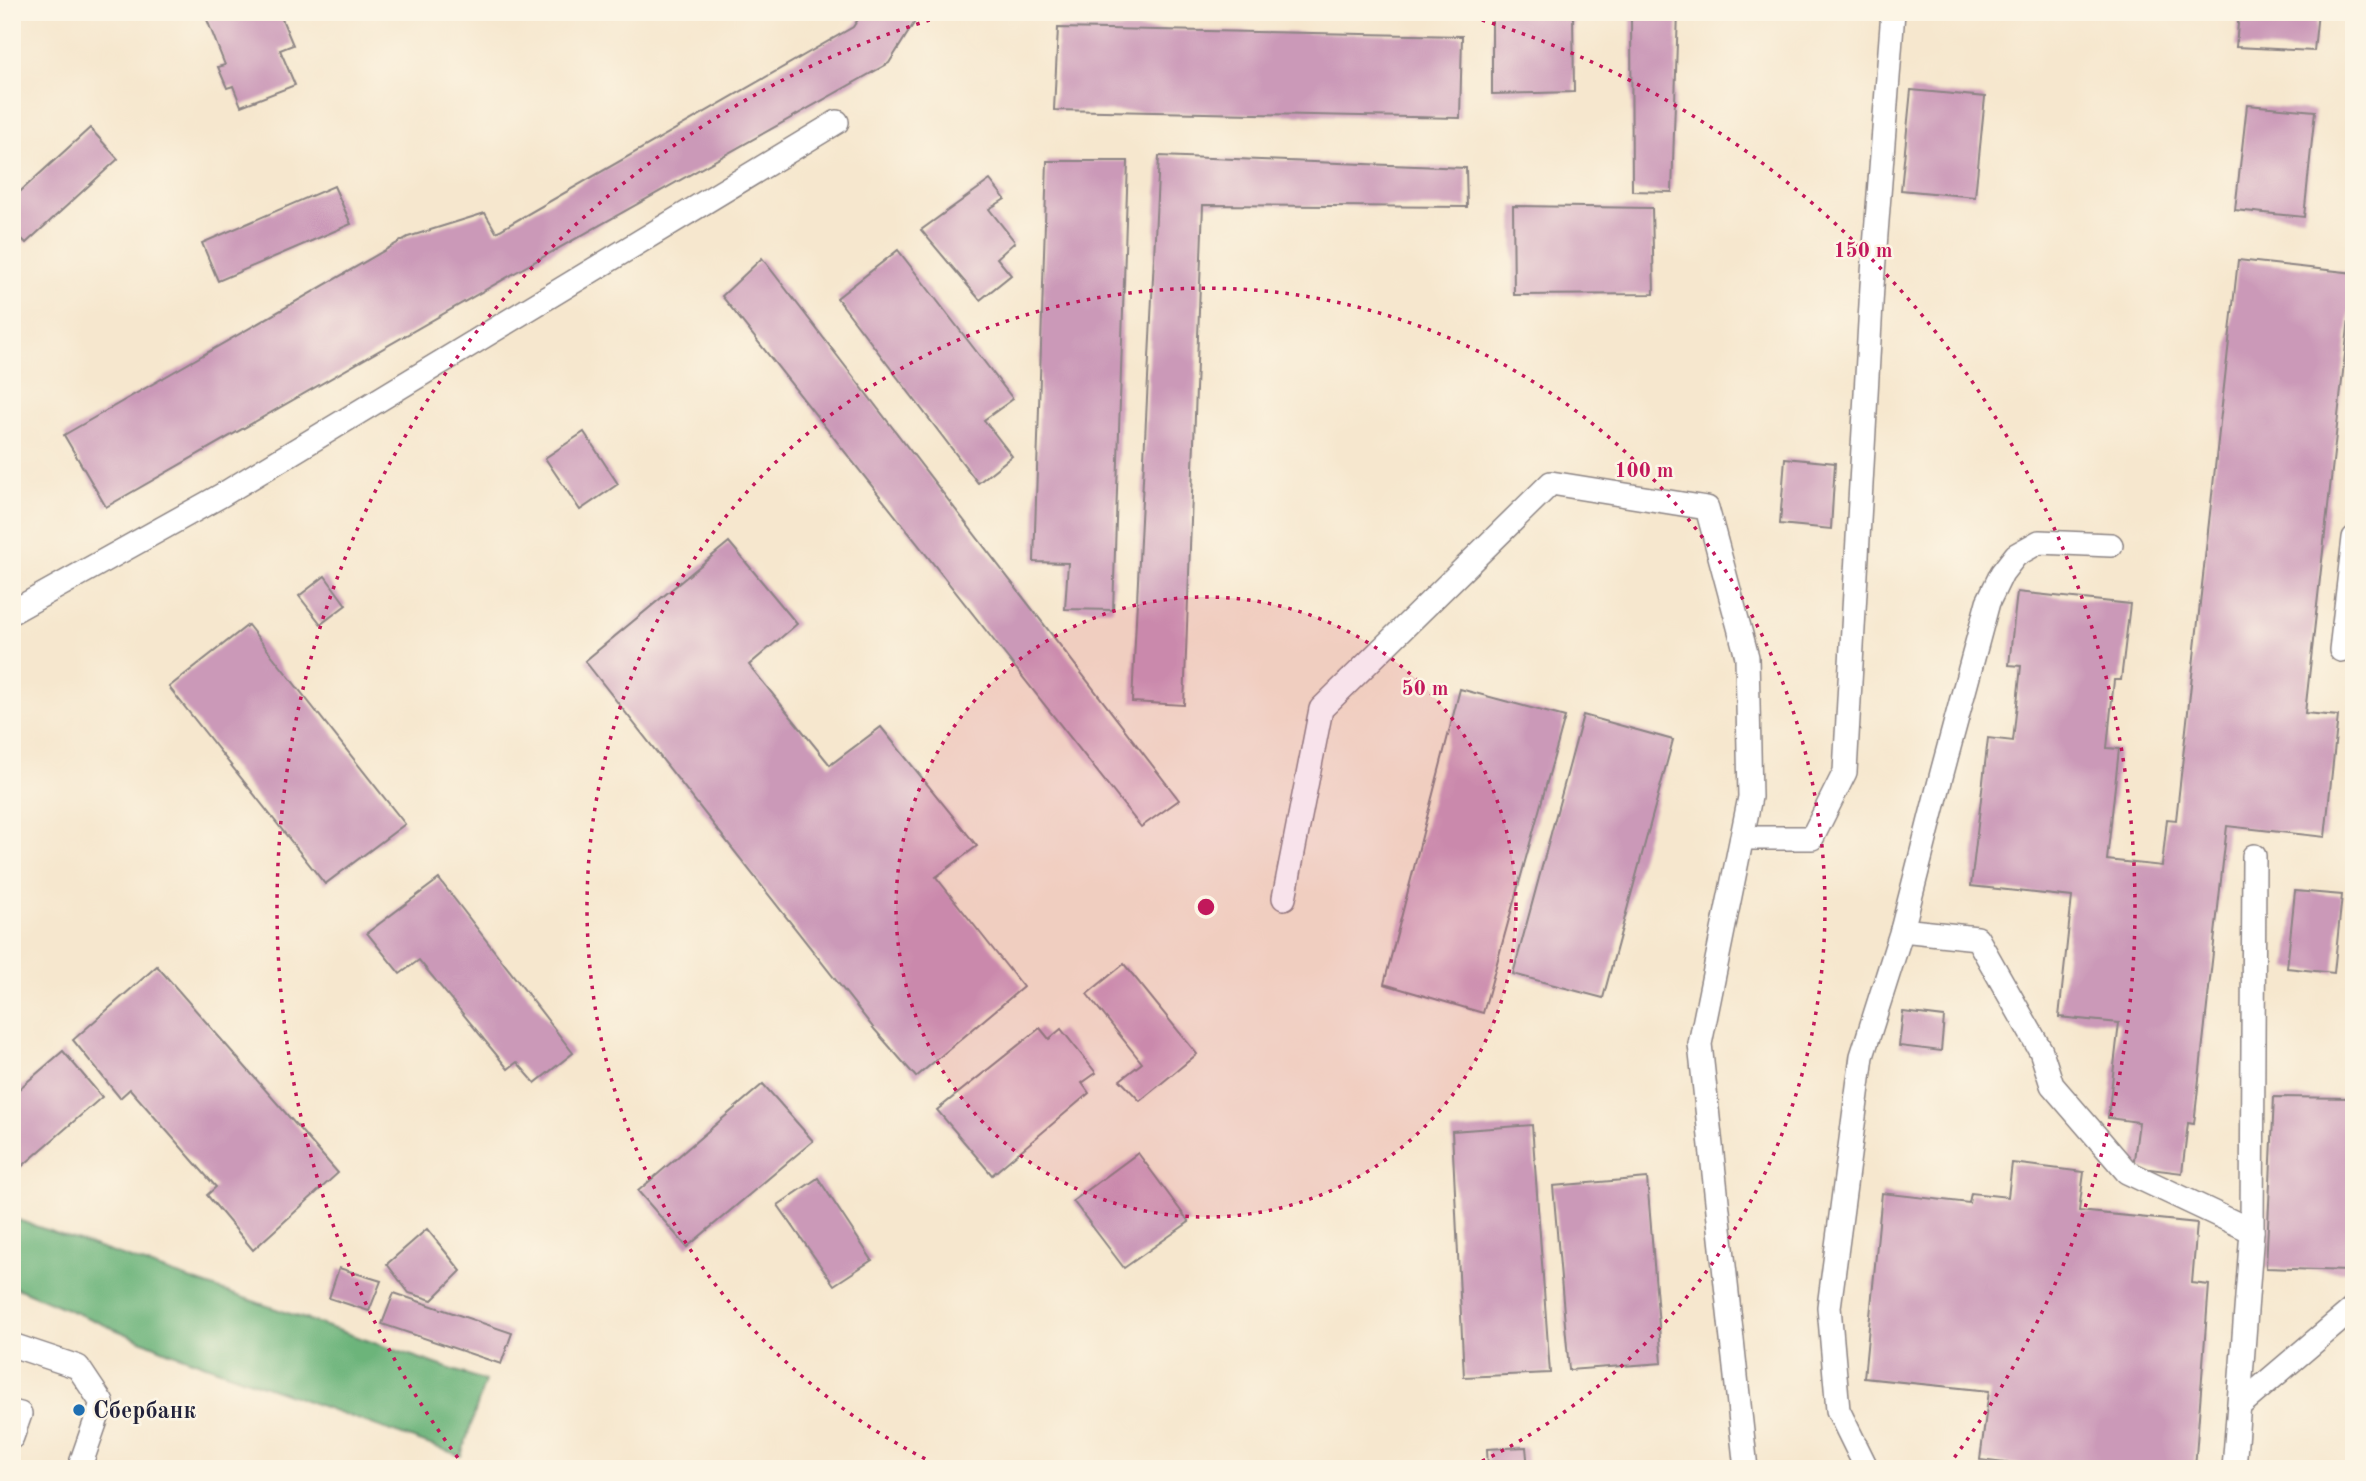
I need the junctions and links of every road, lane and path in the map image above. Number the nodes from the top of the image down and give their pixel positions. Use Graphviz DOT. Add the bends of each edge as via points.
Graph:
graph roads {
  1 [pos="1893,12"];
  2 [pos="837,122"];
  3 [pos="2354,538"];
  4 [pos="2111,545"];
  5 [pos="12,612"];
  6 [pos="2341,650"];
  7 [pos="1742,838"];
  8 [pos="2255,856"];
  9 [pos="1284,898"];
  10 [pos="1902,930"];
  11 [pos="2252,1231"];
  12 [pos="2354,1308"];
  13 [pos="12,1345"];
  14 [pos="2240,1405"];
  15 [pos="12,1412"];
  16 [pos="12,1437"];
  17 [pos="79,1469"];
  18 [pos="1746,1469"];
  19 [pos="1867,1469"];
  20 [pos="2234,1469"];
  1 -- 7 [label="lane" via="1844,772 1812,838"];
  2 -- 5 [label="lane" via="222,495"];
  3 -- 6 [label="lane"];
  4 -- 10 [label="lane" via="2039,542 2016,555 2002,573 1988,603"];
  7 -- 9 [label="lane" via="1751,797 1747,657 1707,508 1551,482 1321,709"];
  7 -- 18 [label="lane" via="1700,1044"];
  8 -- 11 [label="lane"];
  10 -- 11 [label="lane" via="1977,938 2041,1051 2052,1085 2127,1172"];
  10 -- 19 [label="lane" via="1863,1056 1829,1307 1838,1410"];
  11 -- 14 [label="lane"];
  12 -- 14 [label="lane"];
  13 -- 17 [label="lane" via="78,1367 102,1403"];
  14 -- 20 [label="lane"];
  15 -- 16 [label="lane" via="20,1414"];
}
